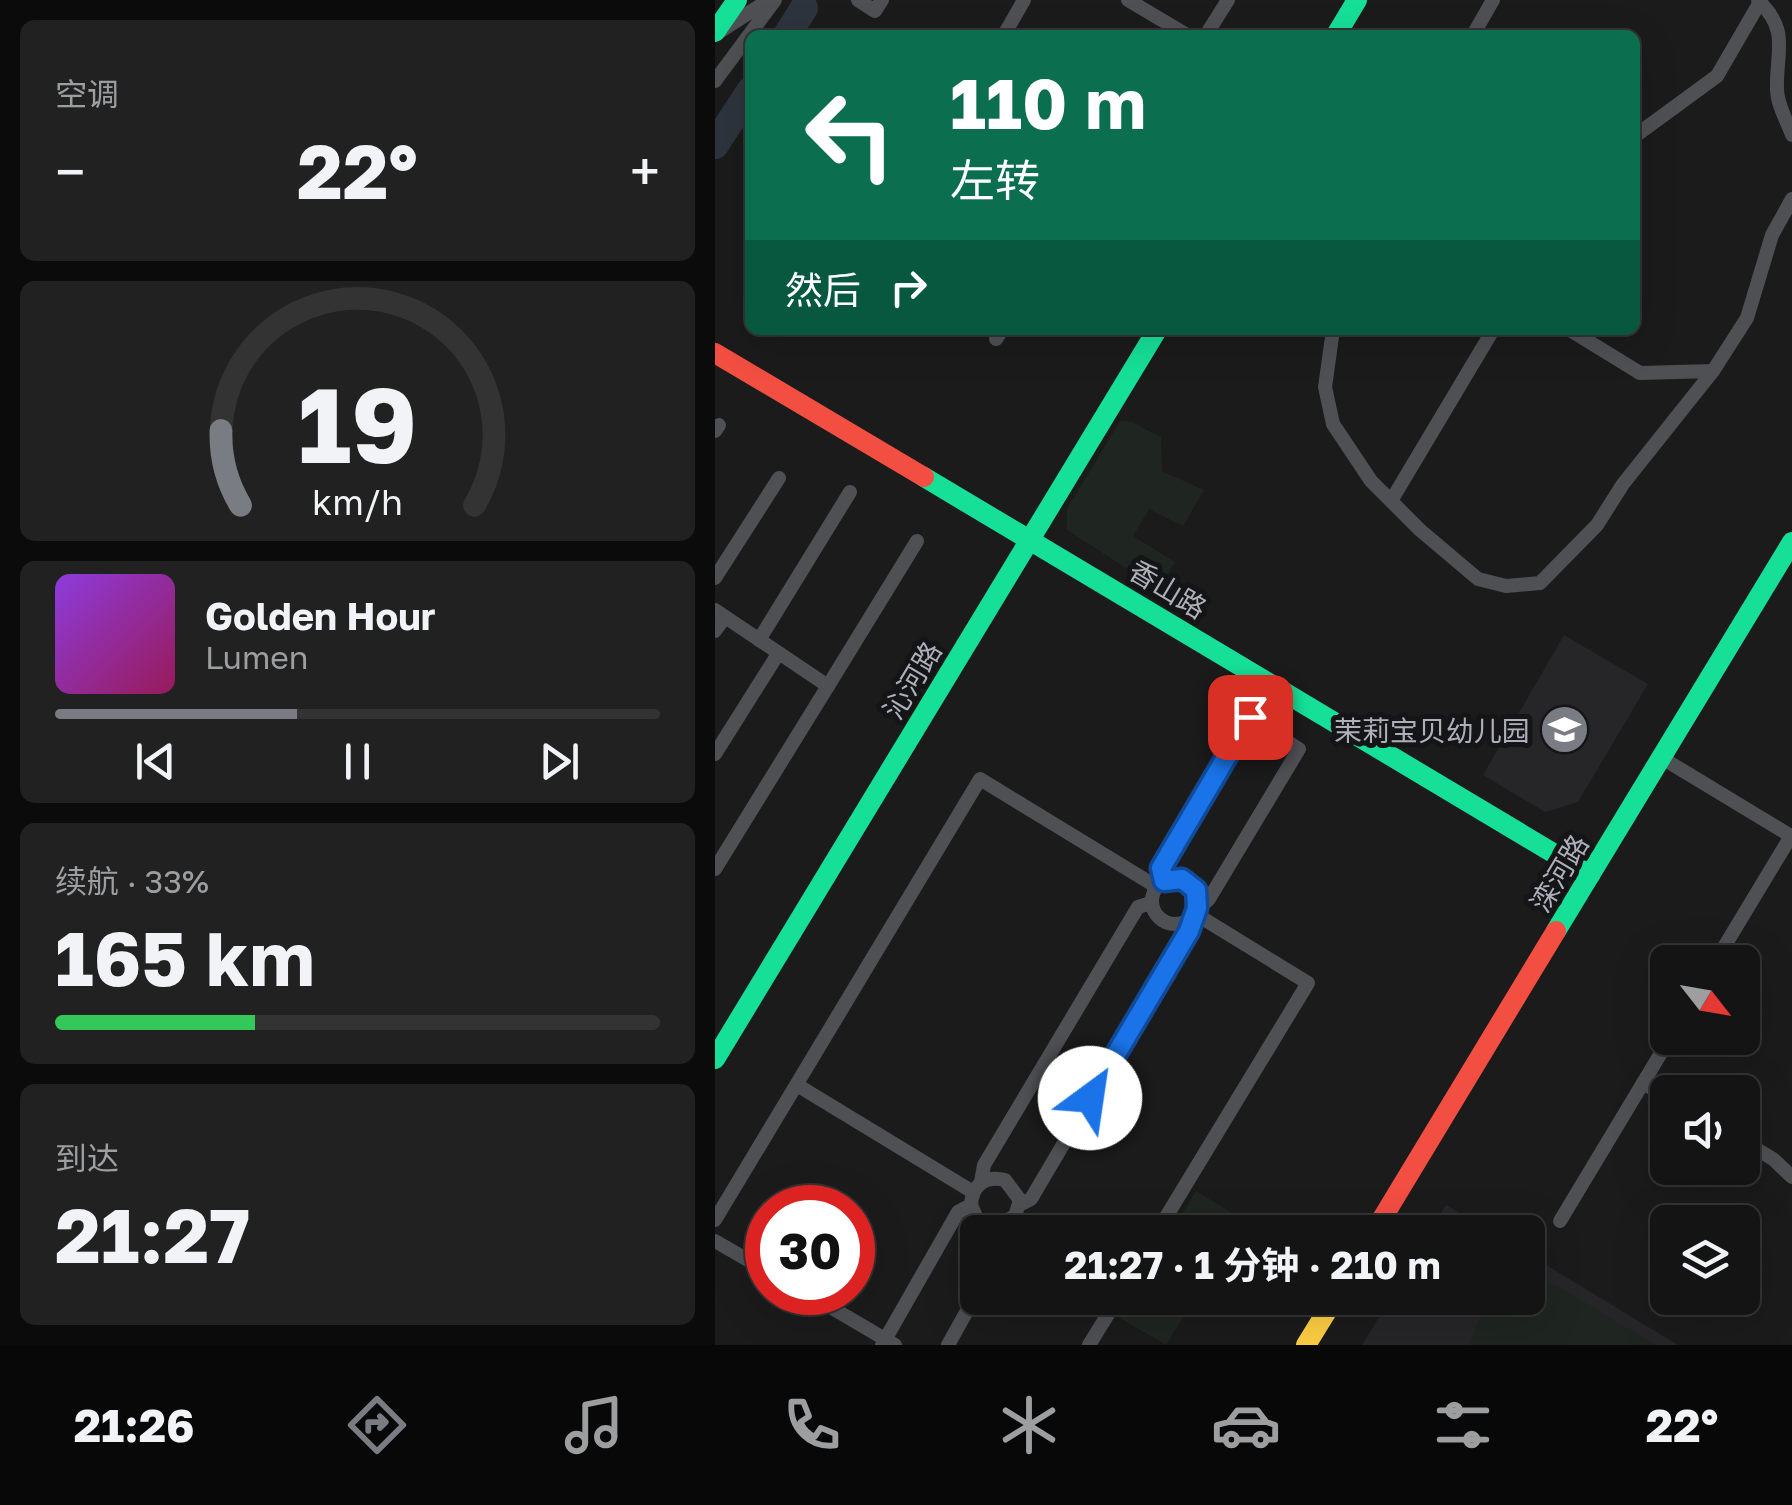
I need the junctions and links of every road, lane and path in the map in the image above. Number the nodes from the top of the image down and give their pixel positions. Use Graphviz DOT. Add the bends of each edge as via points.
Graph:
graph roads {
  1 [pos="737,0"];
  2 [pos="772,0"];
  3 [pos="857,0"];
  4 [pos="882,0"];
  5 [pos="1024,0"];
  6 [pos="1128,0"];
  7 [pos="1228,0"];
  8 [pos="1357,0"];
  9 [pos="1493,0"];
  10 [pos="1759,1"];
  11 [pos="751,30"];
  12 [pos="1007,30"];
  13 [pos="1179,30"];
  14 [pos="1210,30"];
  15 [pos="1339,30"];
  16 [pos="1476,30"];
  17 [pos="715,34"];
  18 [pos="745,38"];
  19 [pos="715,80"];
  20 [pos="1640,132"];
  21 [pos="1792,135"];
  22 [pos="1792,199"];
  23 [pos="1154,335"];
  24 [pos="1332,335"];
  25 [pos="1490,335"];
  26 [pos="1578,335"];
  27 [pos="715,352"];
  28 [pos="1713,371"];
  29 [pos="779,478"];
  30 [pos="851,492"];
  31 [pos="1391,501"];
  32 [pos="1030,538"];
  33 [pos="917,541"];
  34 [pos="1792,542"];
  35 [pos="715,578"];
  36 [pos="720,613"];
  37 [pos="715,631"];
  38 [pos="759,640"];
  39 [pos="778,654"];
  40 [pos="828,686"];
  41 [pos="715,754"];
  42 [pos="1661,758"];
  43 [pos="1792,835"];
  44 [pos="715,869"];
  45 [pos="1590,875"];
  46 [pos="1160,884"];
  47 [pos="1151,903"];
  48 [pos="1194,913"];
  49 [pos="1725,945"];
  50 [pos="1660,1055"];
  51 [pos="715,1058"];
  52 [pos="1643,1083"];
  53 [pos="797,1084"];
  54 [pos="1650,1087"];
  55 [pos="1760,1151"];
  56 [pos="1792,1178"];
  57 [pos="975,1193"];
  58 [pos="982,1215"];
  59 [pos="1014,1215"];
  60 [pos="1016,1215"];
  61 [pos="1167,1215"];
  62 [pos="1384,1215"];
  63 [pos="715,1220"];
  64 [pos="1560,1222"];
  65 [pos="715,1240"];
  66 [pos="745,1258"];
  67 [pos="842,1315"];
  68 [pos="965,1315"];
  69 [pos="1108,1315"];
  70 [pos="1325,1315"];
  71 [pos="887,1343"];
  72 [pos="949,1345"];
  73 [pos="1089,1345"];
  74 [pos="1306,1345"];
  1 -- 17 [label="street"];
  2 -- 11 [label="street"];
  2 -- 17 [label="street"];
  3 -- 4 [label="street" via="875,10"];
  5 -- 12 [label="street"];
  6 -- 13 [label="street"];
  7 -- 14 [label="street"];
  8 -- 15 [label="street"];
  9 -- 16 [label="street"];
  10 -- 20 [label="street" via="1717,76"];
  10 -- 21 [label="street" via="1774,16 1781,44 1777,94"];
  18 -- 19 [label="street"];
  22 -- 28 [label="street" via="1772,235 1747,318"];
  23 -- 32 [label="street, 沁河路"];
  24 -- 31 [label="street" via="1325,388 1333,424"];
  25 -- 31 [label="street"];
  26 -- 28 [label="street" via="1640,373"];
  27 -- 32 [label="street, 香山路"];
  28 -- 31 [label="street" via="1597,526 1540,582 1507,586 1478,579"];
  29 -- 35 [label="street"];
  30 -- 38 [label="street"];
  32 -- 45 [label="street, 香山路"];
  32 -- 51 [label="street, 沁河路"];
  33 -- 40 [label="street"];
  34 -- 42 [label="street, 滦河路"];
  36 -- 37 [label="street"];
  36 -- 38 [label="street"];
  38 -- 39 [label="street"];
  39 -- 40 [label="street"];
  39 -- 41 [label="street"];
  40 -- 44 [label="street"];
  42 -- 43 [label="street"];
  42 -- 45 [label="street, 滦河路"];
  43 -- 49 [label="street"];
  45 -- 62 [label="street, 滦河路"];
  46 -- 47 [label="street"];
  46 -- 48 [label="street" via="1190,883 1198,899"];
  46 -- 48 [label="street" via="1161,868 1250,717 1299,749 1209,899"];
  46 -- 53 [label="street" via="981,779"];
  47 -- 48 [label="street" via="1168,923 1186,922"];
  47 -- 57 [label="street" via="1138,907 984,1165"];
  48 -- 60 [label="street"];
  48 -- 61 [label="street" via="1308,984"];
  50 -- 52 [label="street"];
  52 -- 54 [label="street"];
  52 -- 64 [label="street"];
  53 -- 57 [label="street"];
  53 -- 63 [label="street"];
  55 -- 56 [label="street"];
  57 -- 58 [label="street"];
  57 -- 59 [label="street" via="1005,1180 1017,1192"];
  57 -- 71 [label="street" via="958,1212"];
  65 -- 66 [label="street"];
  67 -- 71 [label="street"];
  68 -- 72 [label="street"];
  69 -- 73 [label="street"];
  70 -- 74 [label="street"];
}
